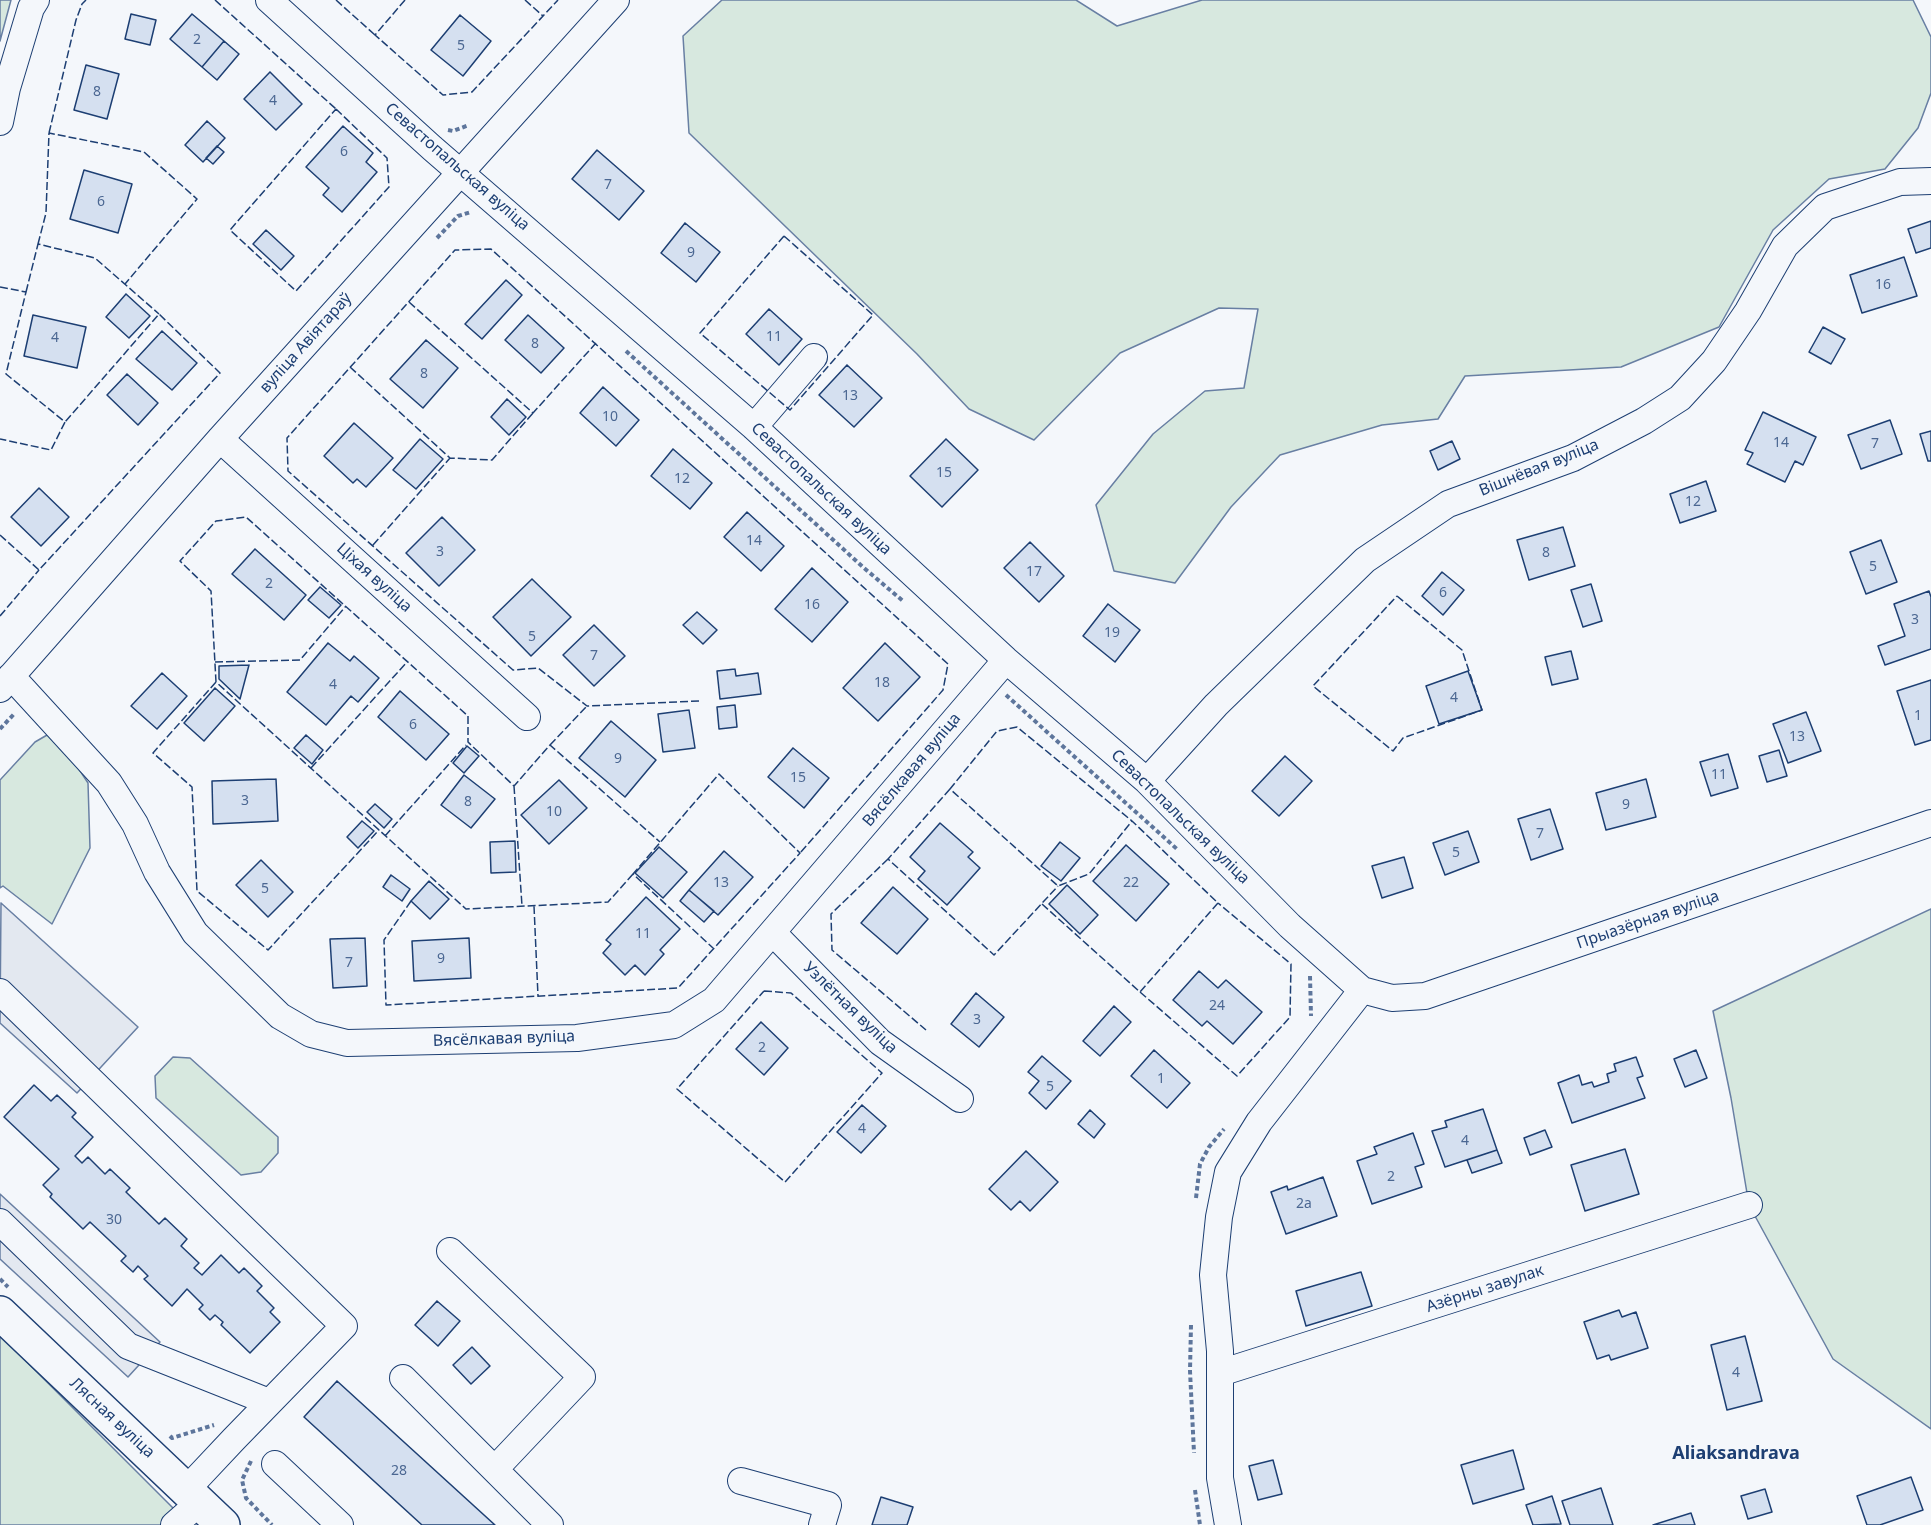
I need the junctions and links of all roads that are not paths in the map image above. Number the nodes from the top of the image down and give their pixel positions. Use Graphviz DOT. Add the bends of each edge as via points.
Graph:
graph roads {
  1 [pos="36,0"];
  2 [pos="269,0"];
  3 [pos="616,0"];
  4 [pos="0,122"];
  5 [pos="461,171"];
  6 [pos="1931,181"];
  7 [pos="814,357"];
  8 [pos="754,427"];
  9 [pos="220,439"];
  10 [pos="999,668"];
  11 [pos="6,682"];
  12 [pos="527,717"];
  13 [pos="1147,781"];
  14 [pos="1931,823"];
  15 [pos="773,933"];
  16 [pos="1362,990"];
  17 [pos="0,992"];
  18 [pos="960,1099"];
  19 [pos="1749,1205"];
  20 [pos="0,1222"];
  21 [pos="450,1251"];
  22 [pos="4,1300"];
  23 [pos="1220,1373"];
  24 [pos="403,1378"];
  25 [pos="269,1402"];
  26 [pos="274,1464"];
  27 [pos="495,1469"];
  28 [pos="741,1481"];
  29 [pos="193,1496"];
  30 [pos="174,1525"];
  31 [pos="223,1525"];
  32 [pos="340,1525"];
  33 [pos="550,1525"];
  34 [pos="822,1525"];
  35 [pos="1228,1525"];
  1 -- 4 [label="street"];
  2 -- 5 [label="street, Севастопальская вуліца"];
  3 -- 5 [label="street, вуліца Авіятараў"];
  5 -- 8 [label="street, Севастопальская вуліца"];
  5 -- 9 [label="street, вуліца Авіятараў"];
  6 -- 13 [label="street, Вішнёвая вуліца" via="1900,182 1825,207 1785,246 1714,361 1680,398 1573,458 1448,504 1365,560 1216,705"];
  7 -- 8 [label="street"];
  8 -- 10 [label="street, Севастопальская вуліца"];
  9 -- 11 [label="street, вуліца Авіятараў"];
  9 -- 12 [label="street, Ціхая вуліца"];
  10 -- 13 [label="street, Севастопальская вуліца"];
  10 -- 15 [label="street, Вясёлкавая вуліца"];
  11 -- 15 [label="street, Вясёлкавая вуліца" via="30,696 109,783 135,824 157,873 195,933 280,1016 311,1034 347,1044 577,1038 674,1025 714,1000"];
  13 -- 16 [label="street, Севастопальская вуліца" via="1290,926"];
  14 -- 16 [label="street, Прыазёрная вуліца" via="1425,996 1392,998"];
  15 -- 18 [label="street, Узлётная вуліца" via="880,1042"];
  16 -- 23 [label="street" via="1259,1122 1228,1172 1213,1275"];
  17 -- 25 [label="street" via="344,1326"];
  19 -- 23 [label="street, Азёрны завулак"];
  20 -- 25 [label="street" via="128,1346"];
  21 -- 27 [label="street" via="582,1377"];
  22 -- 29 [label="main road, Лясная вуліца"];
  23 -- 35 [label="street" via="1221,1478"];
  24 -- 27 [label="street"];
  25 -- 29 [label="street" via="234,1438"];
  26 -- 32 [label="street"];
  27 -- 33 [label="street"];
  28 -- 34 [label="street" via="828,1505"];
  29 -- 30 [label="street"];
  29 -- 31 [label="main road, Лясная вуліца"];
}
